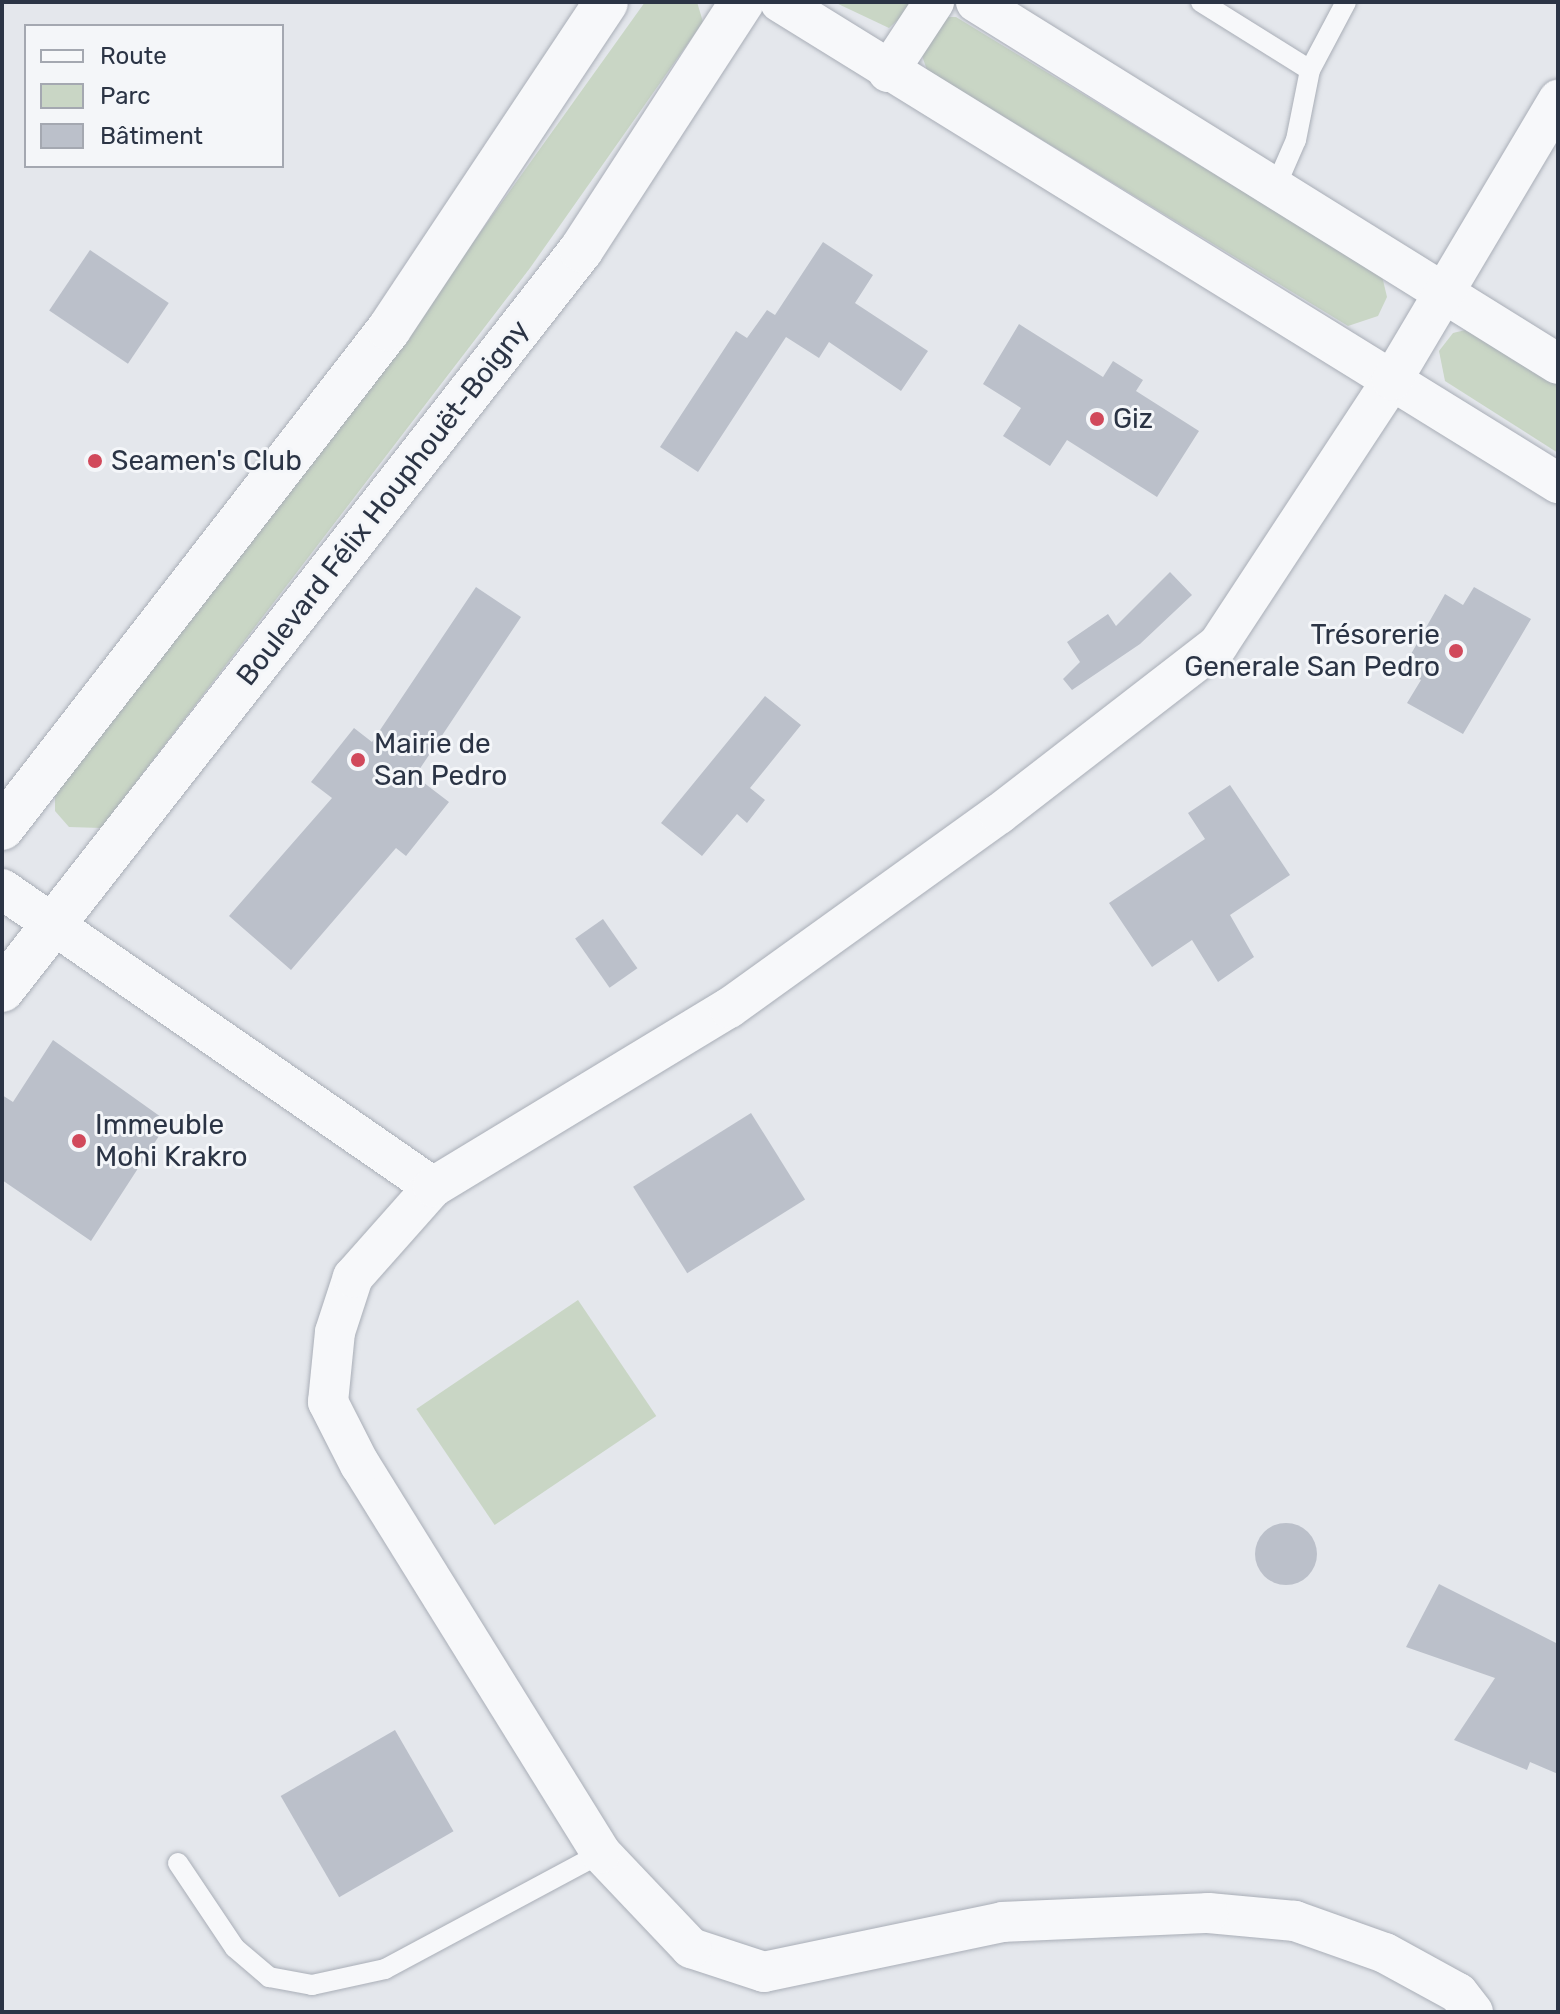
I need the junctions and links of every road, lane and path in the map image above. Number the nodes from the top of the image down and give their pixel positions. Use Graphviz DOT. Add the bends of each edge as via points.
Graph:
graph roads {
  1 [pos="606,2"];
  2 [pos="742,2"];
  3 [pos="780,2"];
  4 [pos="934,2"];
  5 [pos="976,2"];
  6 [pos="1201,2"];
  7 [pos="1346,2"];
  8 [pos="1310,70"];
  9 [pos="888,72"];
  10 [pos="1558,100"];
  11 [pos="1275,188"];
  12 [pos="1441,293"];
  13 [pos="1558,364"];
  14 [pos="1392,380"];
  15 [pos="1558,483"];
  16 [pos="2,828"];
  17 [pos="2,889"];
  18 [pos="52,924"];
  19 [pos="2,990"];
  20 [pos="433,1187"];
  21 [pos="601,1853"];
  22 [pos="178,1863"];
  23 [pos="1473,2012"];
  1 -- 16 [label="street" via="389,329"];
  2 -- 18 [label="street, Boulevard Félix Houphouët-Boigny" via="581,250"];
  3 -- 9 [label="street"];
  4 -- 9 [label="street"];
  5 -- 11 [label="street"];
  6 -- 8 [label="lane"];
  7 -- 8 [label="lane"];
  8 -- 11 [label="lane" via="1296,140"];
  9 -- 14 [label="street"];
  10 -- 12 [label="street"];
  11 -- 12 [label="street"];
  12 -- 13 [label="street"];
  12 -- 14 [label="street"];
  14 -- 15 [label="street"];
  14 -- 20 [label="street" via="1218,645 1178,680 729,1008"];
  17 -- 18 [label="street"];
  18 -- 19 [label="street, Boulevard Félix Houphouët-Boigny"];
  18 -- 20 [label="street"];
  20 -- 21 [label="street" via="353,1277 335,1332 328,1402 360,1465"];
  21 -- 22 [label="lane" via="385,1969 312,1985 269,1977 235,1948"];
  21 -- 23 [label="street" via="691,1948 764,1972 1003,1922 1208,1913 1295,1921 1385,1953 1458,1993"];
}
